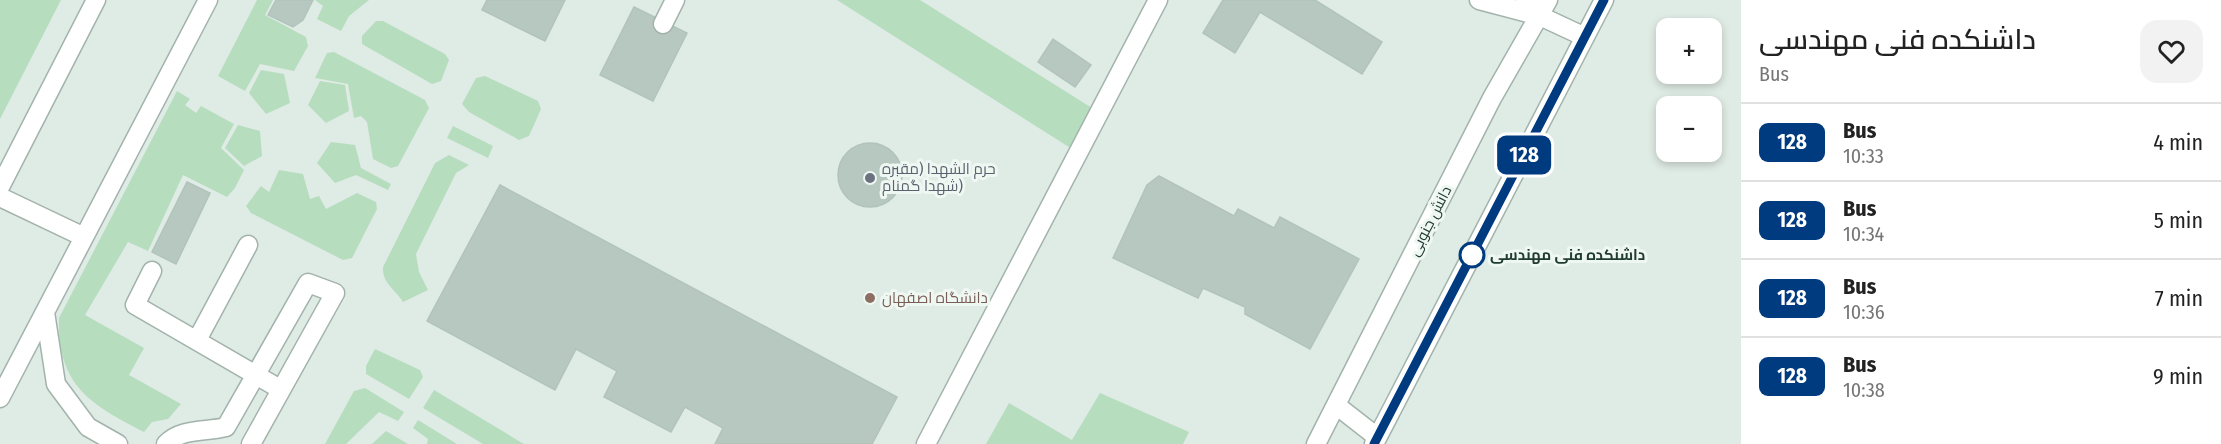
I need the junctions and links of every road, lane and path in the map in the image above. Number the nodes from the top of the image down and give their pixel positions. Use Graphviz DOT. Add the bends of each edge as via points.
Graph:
graph roads {
  1 [pos="96,0"];
  2 [pos="208,0"];
  3 [pos="675,0"];
  4 [pos="1158,0"];
  5 [pos="1479,0"];
  6 [pos="1525,0"];
  7 [pos="1604,0"];
  8 [pos="1544,8"];
  9 [pos="663,24"];
  10 [pos="1586,37"];
  11 [pos="0,187"];
  12 [pos="0,197"];
  13 [pos="84,237"];
  14 [pos="248,246"];
  15 [pos="152,271"];
  16 [pos="45,312"];
  17 [pos="281,330"];
  18 [pos="197,340"];
  19 [pos="305,346"];
  20 [pos="256,374"];
  21 [pos="280,390"];
  22 [pos="0,398"];
  23 [pos="1336,405"];
  24 [pos="1376,441"];
  25 [pos="118,444"];
  26 [pos="166,444"];
  27 [pos="251,444"];
  28 [pos="926,444"];
  29 [pos="1316,444"];
  1 -- 11 [label="lane"];
  2 -- 13 [label="lane"];
  3 -- 9 [label="lane"];
  4 -- 28 [label="lane"];
  5 -- 8 [label="lane"];
  6 -- 8 [label="lane"];
  7 -- 10 [label="lane"];
  8 -- 10 [label="lane"];
  8 -- 23 [label="lane, دانش جنوبی" via="1492,98"];
  10 -- 24 [label="lane"];
  12 -- 13 [label="lane"];
  13 -- 16 [label="lane"];
  14 -- 18 [label="lane"];
  15 -- 18 [label="lane" via="135,305"];
  16 -- 22 [label="lane"];
  16 -- 25 [label="lane" via="56,384 88,427"];
  17 -- 19 [label="lane"];
  17 -- 19 [label="lane" via="308,283 335,293"];
  17 -- 20 [label="lane"];
  18 -- 20 [label="lane"];
  19 -- 21 [label="lane"];
  20 -- 21 [label="lane"];
  20 -- 26 [label="lane" via="226,427 190,431"];
  21 -- 27 [label="lane"];
  23 -- 24 [label="lane"];
  23 -- 29 [label="lane, دانش جنوبی"];
}
